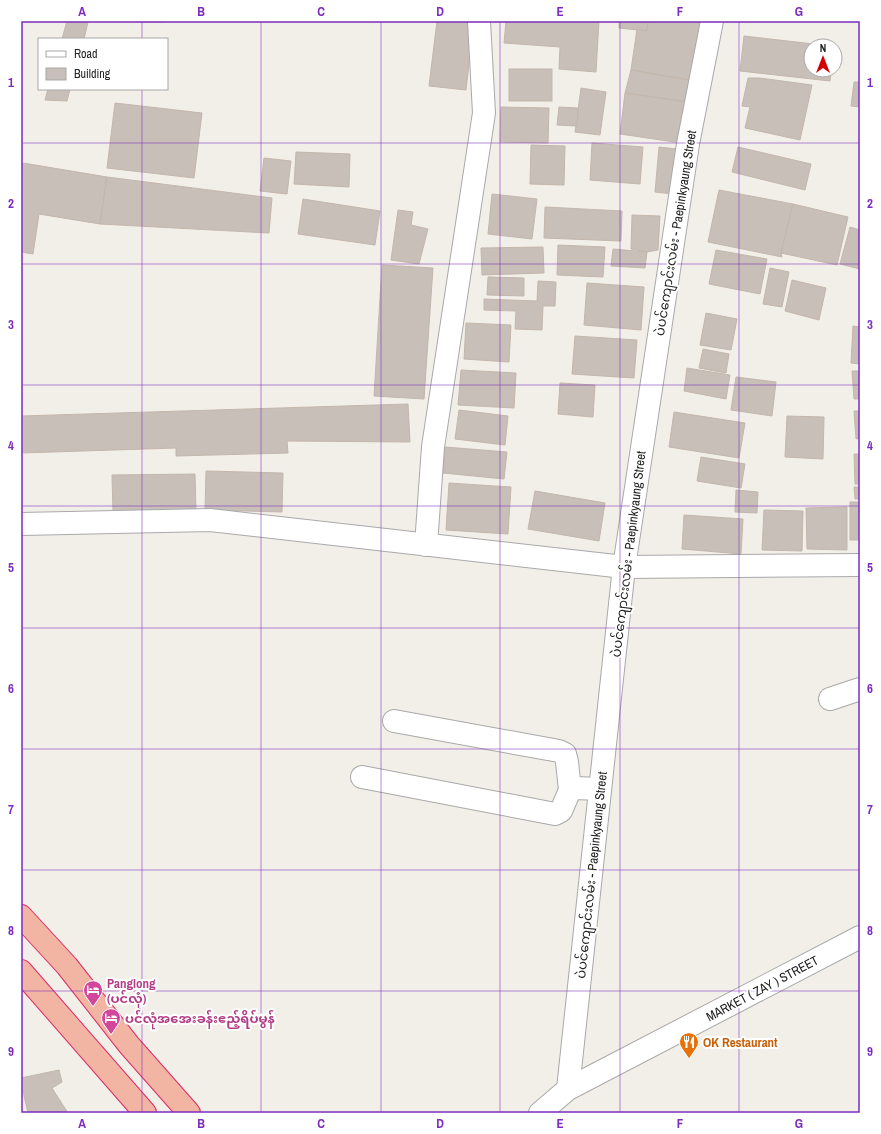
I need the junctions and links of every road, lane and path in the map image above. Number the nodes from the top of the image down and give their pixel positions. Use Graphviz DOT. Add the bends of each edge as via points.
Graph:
graph roads {
  1 [pos="479,21"];
  2 [pos="712,21"];
  3 [pos="21,524"];
  4 [pos="426,545"];
  5 [pos="860,565"];
  6 [pos="624,567"];
  7 [pos="860,689"];
  8 [pos="830,699"];
  9 [pos="394,721"];
  10 [pos="362,778"];
  11 [pos="600,789"];
  12 [pos="570,790"];
  13 [pos="21,916"];
  14 [pos="860,937"];
  15 [pos="21,971"];
  16 [pos="568,1089"];
  17 [pos="145,1113"];
  18 [pos="188,1113"];
  19 [pos="540,1113"];
  1 -- 4 [label="street" via="484,113 432,447"];
  2 -- 6 [label="street, ပဲပင်ကျောင်းလမ်း - Paepinkyaung Street" via="688,144"];
  3 -- 4 [label="street" via="210,520"];
  4 -- 6 [label="street"];
  5 -- 6 [label="street"];
  6 -- 11 [label="street, ပဲပင်ကျောင်းလမ်း - Paepinkyaung Street"];
  7 -- 8 [label="street"];
  9 -- 12 [label="street" via="559,751 565,754"];
  10 -- 12 [label="street" via="555,814 561,811"];
  11 -- 12 [label="street"];
  11 -- 16 [label="street, ပဲပင်ကျောင်းလမ်း - Paepinkyaung Street"];
  13 -- 18 [label="highway"];
  14 -- 16 [label="street, MARKET ( ZAY ) STREET"];
  15 -- 17 [label="highway"];
  16 -- 19 [label="street, MARKET ( ZAY ) STREET"];
}
